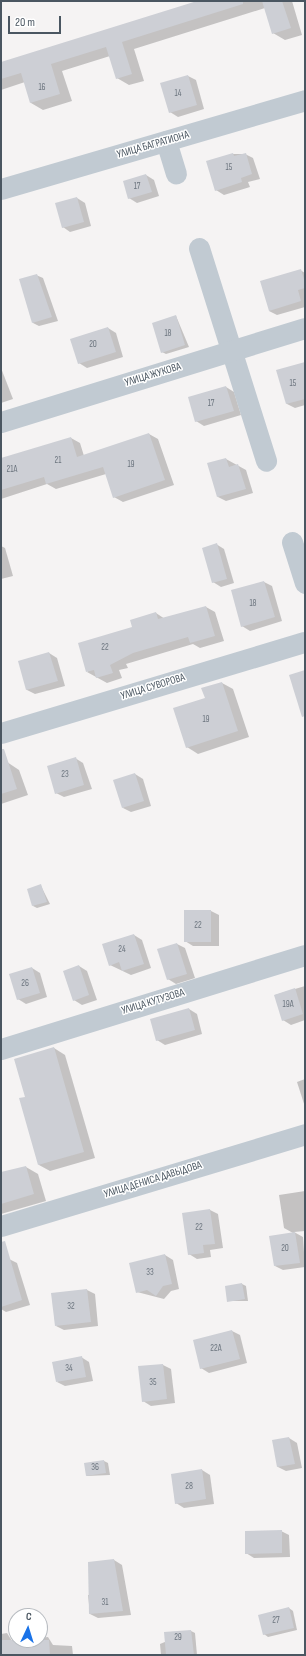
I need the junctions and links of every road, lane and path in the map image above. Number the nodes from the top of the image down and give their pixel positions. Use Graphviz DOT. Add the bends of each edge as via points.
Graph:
graph roads {
  1 [pos="305,100"];
  2 [pos="166,141"];
  3 [pos="176,173"];
  4 [pos="1,190"];
  5 [pos="199,248"];
  6 [pos="305,328"];
  7 [pos="231,350"];
  8 [pos="1,422"];
  9 [pos="266,461"];
  10 [pos="292,542"];
  11 [pos="305,583"];
  12 [pos="305,642"];
  13 [pos="1,733"];
  14 [pos="305,955"];
  15 [pos="1,1049"];
  16 [pos="305,1134"];
  17 [pos="1,1226"];
  1 -- 2 [label="street, УЛИЦА БАГРАТИОНА"];
  2 -- 3 [label="street"];
  2 -- 4 [label="street, УЛИЦА БАГРАТИОНА"];
  5 -- 7 [label="street"];
  6 -- 7 [label="street, УЛИЦА ЖУКОВА"];
  7 -- 8 [label="street, УЛИЦА ЖУКОВА"];
  7 -- 9 [label="street"];
  10 -- 11 [label="street"];
  12 -- 13 [label="street, УЛИЦА СУВОРОВА"];
  14 -- 15 [label="street, УЛИЦА КУТУЗОВА"];
  16 -- 17 [label="street, УЛИЦА ДЕНИСА ДАВЫДОВА"];
}
